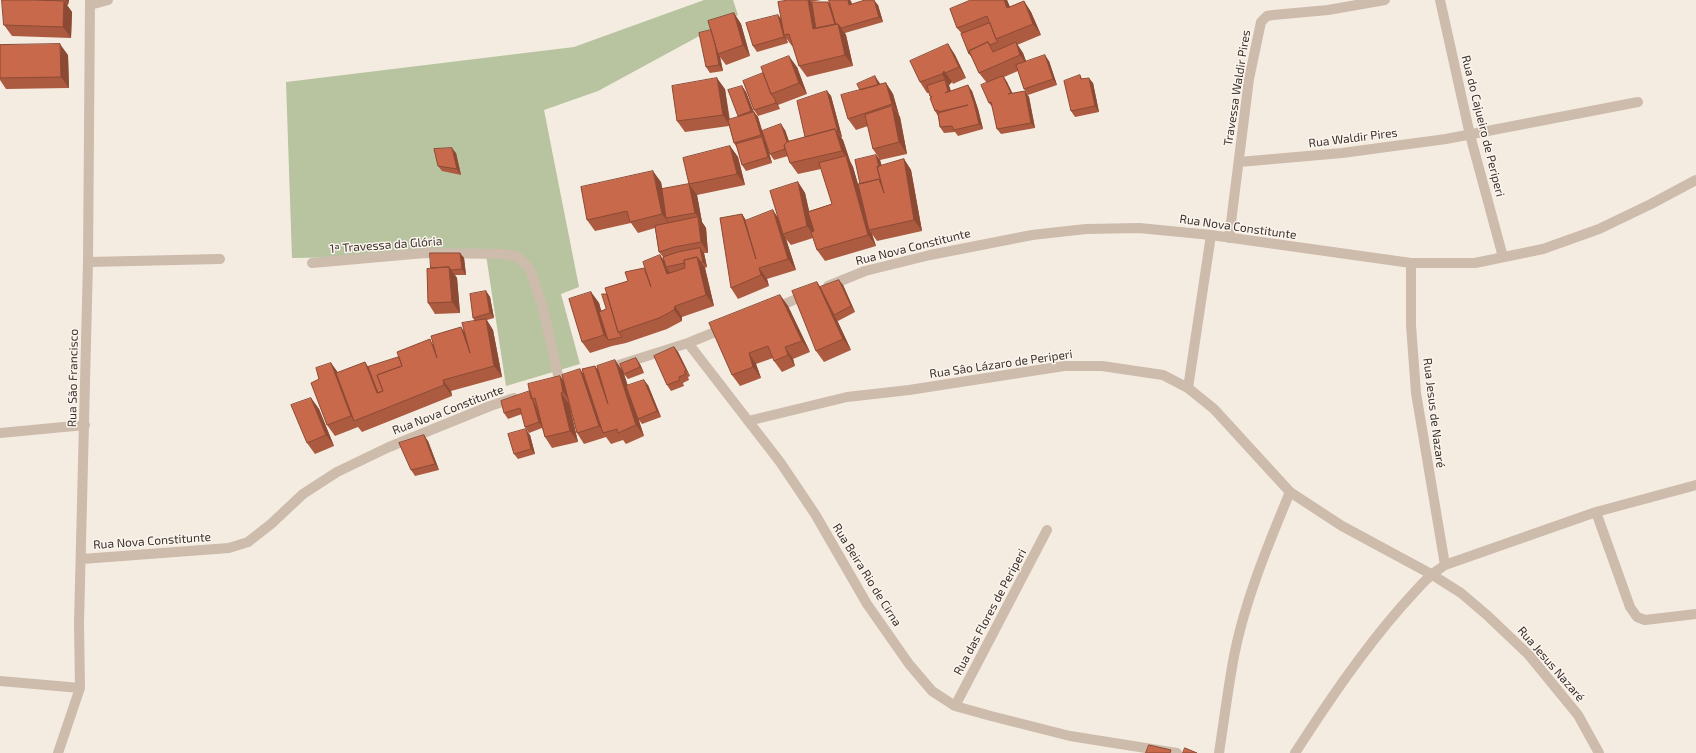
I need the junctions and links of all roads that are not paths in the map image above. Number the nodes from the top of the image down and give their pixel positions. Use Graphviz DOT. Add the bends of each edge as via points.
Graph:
graph roads {
  1 [pos="108,0"];
  2 [pos="1385,0"];
  3 [pos="1440,0"];
  4 [pos="90,3"];
  5 [pos="1638,102"];
  6 [pos="1470,135"];
  7 [pos="1239,162"];
  8 [pos="1696,180"];
  9 [pos="1211,235"];
  10 [pos="1229,238"];
  11 [pos="1503,257"];
  12 [pos="220,259"];
  13 [pos="88,262"];
  14 [pos="312,263"];
  15 [pos="1411,263"];
  16 [pos="762,313"];
  17 [pos="732,325"];
  18 [pos="688,343"];
  19 [pos="598,372"];
  20 [pos="560,384"];
  21 [pos="1188,388"];
  22 [pos="525,395"];
  23 [pos="748,421"];
  24 [pos="85,425"];
  25 [pos="0,433"];
  26 [pos="1696,485"];
  27 [pos="1290,492"];
  28 [pos="1596,512"];
  29 [pos="1047,530"];
  30 [pos="82,559"];
  31 [pos="1445,565"];
  32 [pos="1431,574"];
  33 [pos="1696,614"];
  34 [pos="0,681"];
  35 [pos="80,688"];
  36 [pos="955,706"];
  37 [pos="58,753"];
  38 [pos="1177,753"];
  39 [pos="1219,753"];
  40 [pos="1295,753"];
  41 [pos="1599,753"];
  1 -- 4 [label="street"];
  2 -- 7 [label="street, Travessa Waldir Pires" via="1263,18 1249,79"];
  3 -- 6 [label="street, Rua do Cajueiro de Periperi"];
  4 -- 13 [label="street, Rua São Francisco"];
  5 -- 6 [label="street, Rua Waldir Pires"];
  6 -- 7 [label="street, Rua Waldir Pires" via="1342,153"];
  6 -- 11 [label="street, Rua do Cajueiro de Periperi"];
  7 -- 10 [label="street, Travessa Waldir Pires"];
  8 -- 11 [label="street, Rua Nova Constitunte" via="1599,229 1543,249"];
  9 -- 10 [label="street, Rua Nova Constitunte"];
  9 -- 16 [label="street, Rua Nova Constitunte" via="1139,228 1032,234 865,271"];
  9 -- 21 [label="street"];
  10 -- 15 [label="street, Rua Nova Constitunte"];
  11 -- 15 [label="street, Rua Nova Constitunte" via="1475,263"];
  12 -- 13 [label="street"];
  13 -- 24 [label="street, Rua São Francisco"];
  14 -- 20 [label="street, 1ª Travessa da Glória" via="425,253 504,254 518,257 530,269 543,308"];
  15 -- 31 [label="street, Rua Jesus de Nazaré" via="1411,325 1416,393"];
  17 -- 18 [label="street"];
  18 -- 19 [label="street"];
  18 -- 23 [label="street, Rua Beira Rio de Cirna"];
  21 -- 23 [label="street, Rua Sâo Lázaro de Periperi" via="1163,375 1102,366 1064,366 909,390 846,396"];
  21 -- 27 [label="street, Rua Sâo Lázaro de Periperi" via="1214,409"];
  22 -- 30 [label="street, Rua Nova Constitunte" via="389,446 337,472 303,494 248,542 230,548"];
  23 -- 36 [label="street, Rua Beira Rio de Cirna" via="815,514 867,604 909,664 932,690"];
  24 -- 25 [label="street"];
  24 -- 30 [label="street, Rua São Francisco"];
  26 -- 28 [label="street"];
  27 -- 32 [label="street, Rua Sâo Lázaro de Periperi" via="1342,526"];
  27 -- 39 [label="street" via="1265,553 1247,607 1234,656"];
  28 -- 31 [label="street"];
  28 -- 33 [label="street" via="1636,617 1645,620"];
  29 -- 36 [label="street, Rua das Flores de Periperi"];
  30 -- 35 [label="street, Rua São Francisco" via="79,623"];
  31 -- 32 [label="street"];
  32 -- 40 [label="street" via="1351,668"];
  32 -- 41 [label="street, Rua Jesus Nazaré" via="1461,593 1528,654 1578,715"];
  34 -- 35 [label="street"];
  35 -- 37 [label="street, Rua São Francisco"];
  36 -- 38 [label="street, Rua Beira Rio de Cirna" via="1070,736"];
}
